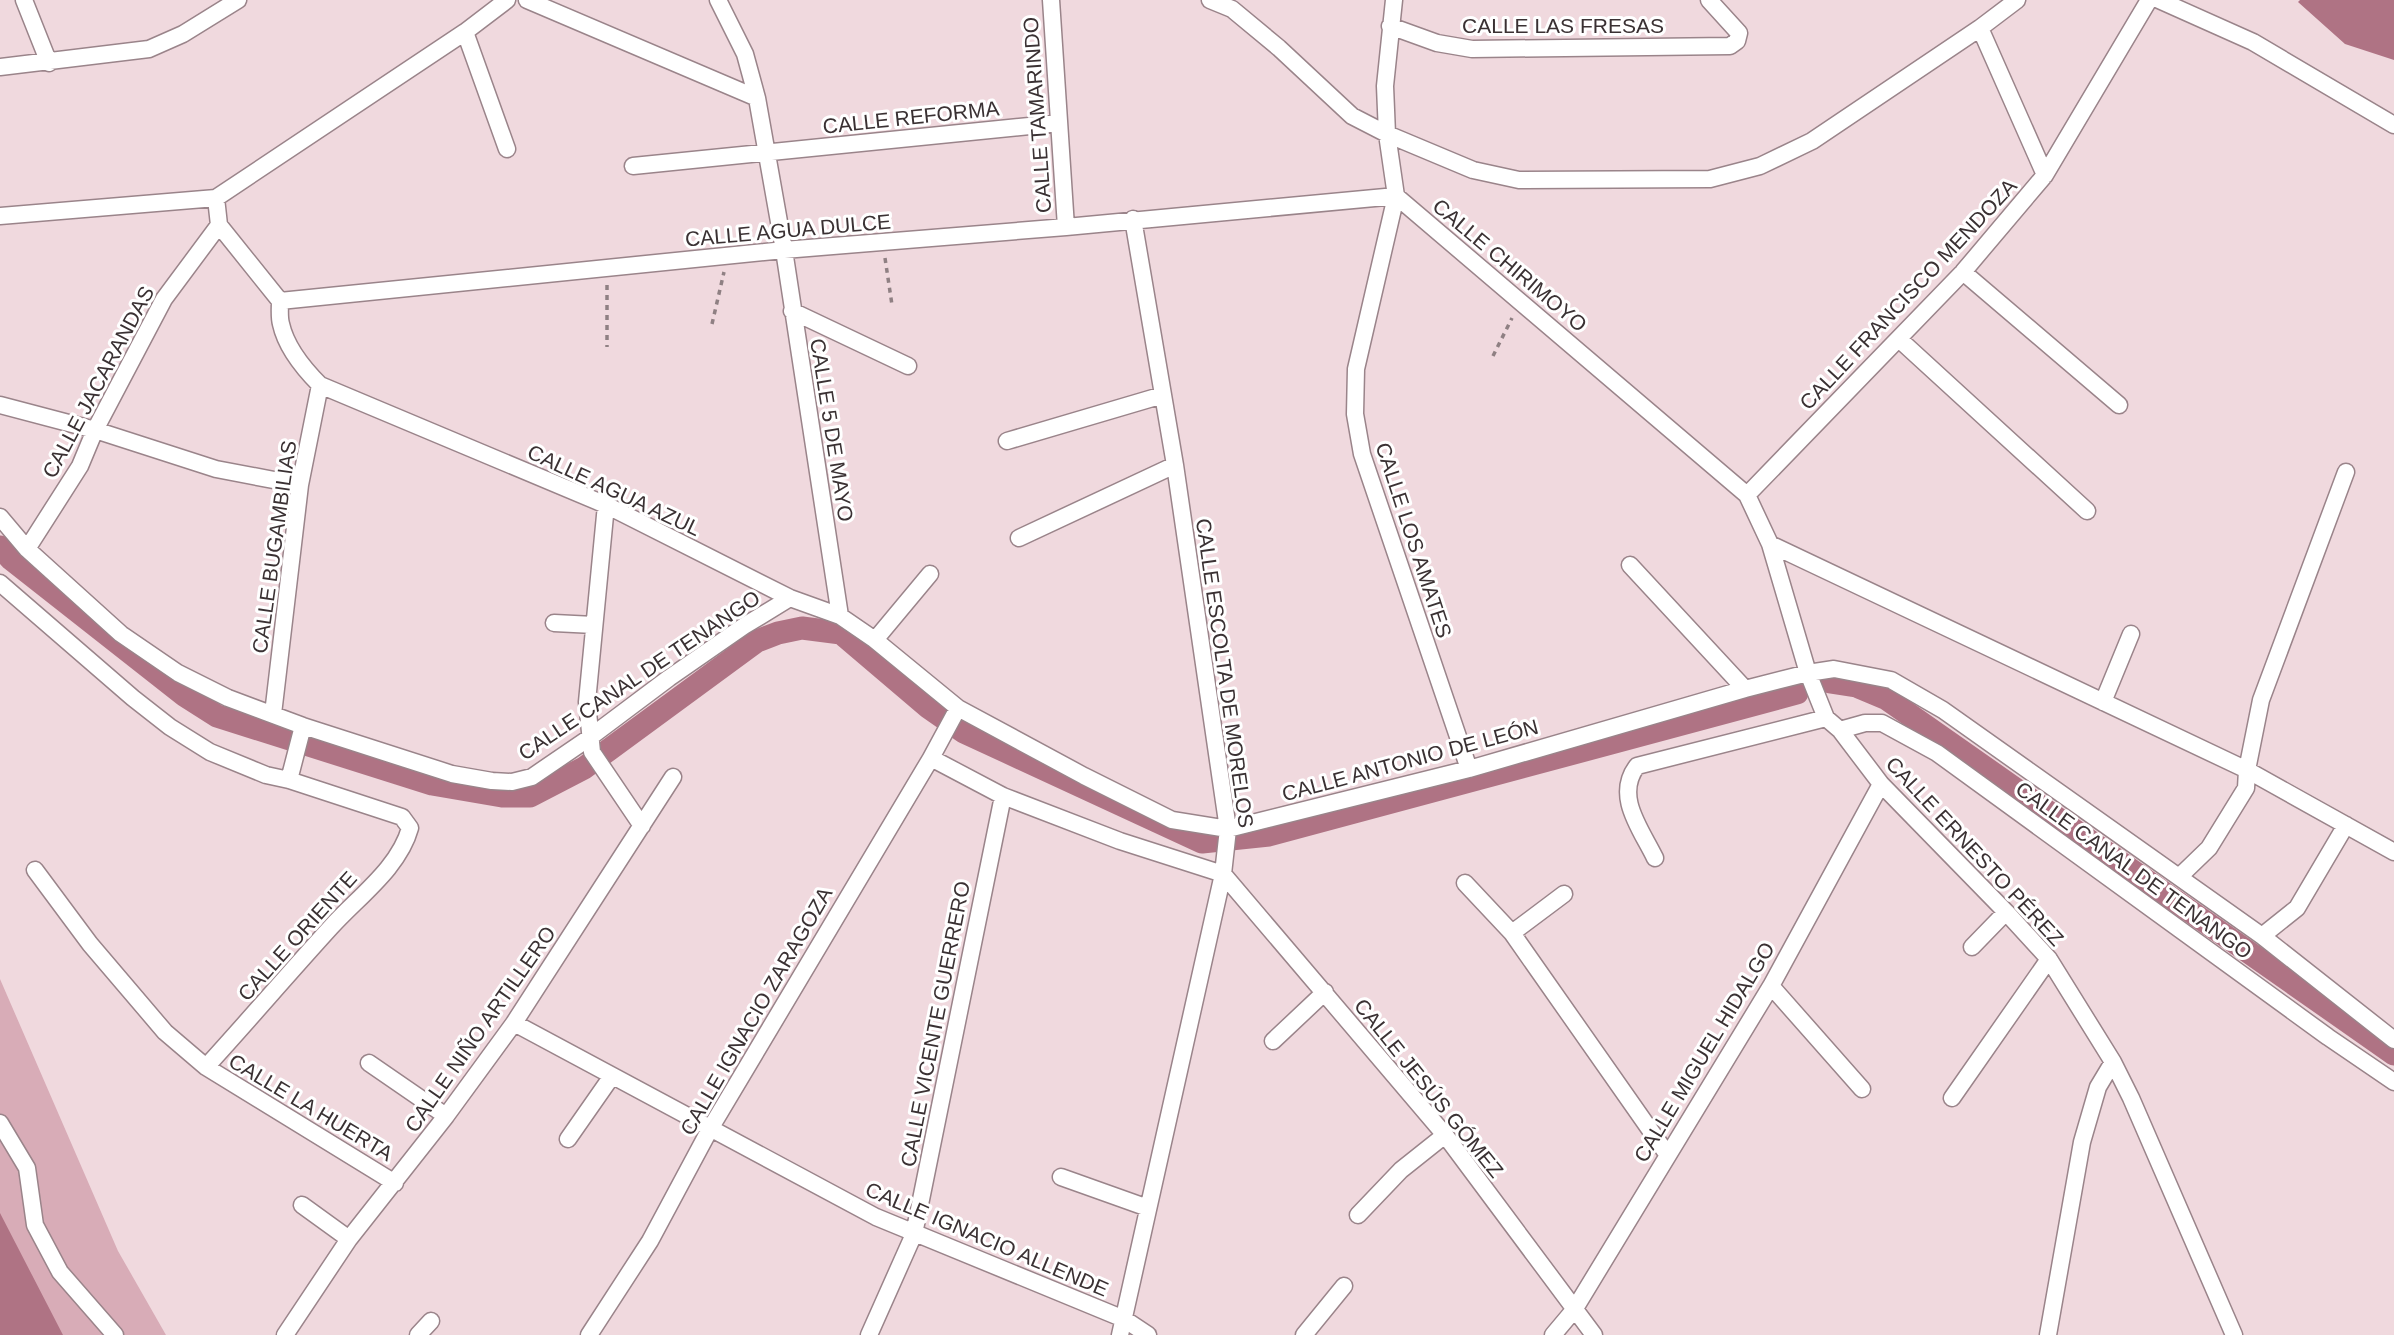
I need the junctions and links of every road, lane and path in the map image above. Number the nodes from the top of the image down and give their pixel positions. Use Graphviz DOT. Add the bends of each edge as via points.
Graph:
graph roads {
  1 [pos="24,0"];
  2 [pos="238,0"];
  3 [pos="507,0"];
  4 [pos="527,0"];
  5 [pos="718,0"];
  6 [pos="1051,0"];
  7 [pos="1210,0"];
  8 [pos="1394,0"];
  9 [pos="1709,0"];
  10 [pos="2017,0"];
  11 [pos="2149,0"];
  12 [pos="2159,0"];
  13 [pos="1234,4"];
  14 [pos="1390,26"];
  15 [pos="1980,28"];
  16 [pos="466,32"];
  17 [pos="49,63"];
  18 [pos="0,67"];
  19 [pos="757,98"];
  20 [pos="1059,123"];
  21 [pos="2394,125"];
  22 [pos="1387,134"];
  23 [pos="507,149"];
  24 [pos="766,153"];
  25 [pos="634,166"];
  26 [pos="2045,175"];
  27 [pos="1396,196"];
  28 [pos="216,198"];
  29 [pos="0,216"];
  30 [pos="1133,219"];
  31 [pos="219,225"];
  32 [pos="1066,227"];
  33 [pos="883,242"];
  34 [pos="784,250"];
  35 [pos="729,257"];
  36 [pos="607,269"];
  37 [pos="1964,272"];
  38 [pos="280,301"];
  39 [pos="1521,301"];
  40 [pos="891,305"];
  41 [pos="792,311"];
  42 [pos="712,324"];
  43 [pos="1900,340"];
  44 [pos="607,347"];
  45 [pos="1493,356"];
  46 [pos="908,366"];
  47 [pos="320,385"];
  48 [pos="1163,395"];
  49 [pos="0,405"];
  50 [pos="2119,405"];
  51 [pos="95,430"];
  52 [pos="1007,441"];
  53 [pos="1175,465"];
  54 [pos="2346,472"];
  55 [pos="300,485"];
  56 [pos="1747,495"];
  57 [pos="606,505"];
  58 [pos="2087,511"];
  59 [pos="0,517"];
  60 [pos="1019,538"];
  61 [pos="1770,544"];
  62 [pos="27,549"];
  63 [pos="1630,565"];
  64 [pos="930,574"];
  65 [pos="0,583"];
  66 [pos="790,598"];
  67 [pos="840,616"];
  68 [pos="554,623"];
  69 [pos="594,625"];
  70 [pos="2131,634"];
  71 [pos="876,640"];
  72 [pos="1808,673"];
  73 [pos="1745,688"];
  74 [pos="2103,702"];
  75 [pos="1820,704"];
  76 [pos="273,714"];
  77 [pos="955,715"];
  78 [pos="1840,730"];
  79 [pos="300,733"];
  80 [pos="591,745"];
  81 [pos="934,753"];
  82 [pos="1469,769"];
  83 [pos="2246,771"];
  84 [pos="673,777"];
  85 [pos="289,780"];
  86 [pos="1881,784"];
  87 [pos="1003,796"];
  88 [pos="2346,825"];
  89 [pos="642,826"];
  90 [pos="1227,834"];
  91 [pos="2394,852"];
  92 [pos="1655,858"];
  93 [pos="1224,869"];
  94 [pos="34,870"];
  95 [pos="2179,877"];
  96 [pos="1465,883"];
  97 [pos="1564,894"];
  98 [pos="2006,912"];
  99 [pos="1512,933"];
  100 [pos="2262,936"];
  101 [pos="1972,947"];
  102 [pos="2049,959"];
  103 [pos="1770,986"];
  104 [pos="1325,992"];
  105 [pos="514,1023"];
  106 [pos="2394,1040"];
  107 [pos="1273,1041"];
  108 [pos="2113,1062"];
  109 [pos="369,1063"];
  110 [pos="206,1068"];
  111 [pos="612,1076"];
  112 [pos="2394,1082"];
  113 [pos="1862,1089"];
  114 [pos="1952,1098"];
  115 [pos="446,1116"];
  116 [pos="0,1123"];
  117 [pos="710,1129"];
  118 [pos="1445,1135"];
  119 [pos="568,1139"];
  120 [pos="1667,1154"];
  121 [pos="1061,1177"];
  122 [pos="395,1183"];
  123 [pos="302,1205"];
  124 [pos="1148,1208"];
  125 [pos="1358,1215"];
  126 [pos="914,1234"];
  127 [pos="349,1239"];
  128 [pos="1344,1286"];
  129 [pos="1574,1310"];
  130 [pos="431,1321"];
  131 [pos="1122,1327"];
  132 [pos="115,1335"];
  133 [pos="285,1335"];
  134 [pos="418,1335"];
  135 [pos="590,1335"];
  136 [pos="869,1335"];
  137 [pos="1148,1335"];
  138 [pos="1304,1335"];
  139 [pos="1553,1335"];
  140 [pos="1594,1335"];
  141 [pos="2049,1335"];
  142 [pos="2234,1335"];
  1 -- 17 [label="street"];
  2 -- 17 [label="street" via="149,49"];
  3 -- 16 [label="street"];
  4 -- 19 [label="street"];
  5 -- 19 [label="street, CALLE 5 DE MAYO" via="745,54"];
  6 -- 20 [label="street, CALLE TAMARINDO"];
  7 -- 13 [label="street"];
  8 -- 14 [label="street"];
  9 -- 14 [label="street, CALLE LAS FRESAS" via="1738,33 1730,46 1472,49 1437,43"];
  10 -- 15 [label="street"];
  11 -- 26 [label="street, CALLE FRANCISCO MENDOZA"];
  12 -- 21 [label="street" via="2253,42"];
  13 -- 22 [label="street" via="1352,116"];
  14 -- 22 [label="street"];
  15 -- 22 [label="street" via="1812,141 1760,166 1710,179 1519,180 1473,170"];
  15 -- 26 [label="street"];
  16 -- 23 [label="street"];
  16 -- 28 [label="street"];
  17 -- 18 [label="street"];
  19 -- 24 [label="street, CALLE 5 DE MAYO"];
  20 -- 24 [label="street, CALLE REFORMA"];
  20 -- 32 [label="street, CALLE TAMARINDO"];
  22 -- 27 [label="street"];
  24 -- 25 [label="street, CALLE REFORMA"];
  24 -- 34 [label="street, CALLE 5 DE MAYO"];
  26 -- 37 [label="street, CALLE FRANCISCO MENDOZA"];
  27 -- 30 [label="street, CALLE AGUA DULCE"];
  27 -- 39 [label="street, CALLE CHIRIMOYO"];
  27 -- 82 [label="street, CALLE LOS AMATES" via="1356,369 1355,414 1362,454"];
  28 -- 29 [label="street"];
  28 -- 31 [label="street"];
  30 -- 32 [label="street, CALLE AGUA DULCE"];
  30 -- 48 [label="street, CALLE ESCOLTA DE MORELOS"];
  31 -- 38 [label="street"];
  31 -- 51 [label="street, CALLE JACARANDAS" via="164,299"];
  32 -- 33 [label="street, CALLE AGUA DULCE"];
  33 -- 34 [label="street, CALLE AGUA DULCE"];
  33 -- 40 [label="path"];
  34 -- 35 [label="street, CALLE AGUA DULCE"];
  34 -- 41 [label="street, CALLE 5 DE MAYO"];
  35 -- 36 [label="street, CALLE AGUA DULCE"];
  35 -- 42 [label="path"];
  36 -- 38 [label="street, CALLE AGUA DULCE"];
  36 -- 44 [label="path"];
  37 -- 43 [label="street, CALLE FRANCISCO MENDOZA"];
  37 -- 50 [label="street"];
  38 -- 47 [label="street, CALLE AGUA AZUL" via="281,323 290,347"];
  39 -- 45 [label="path"];
  39 -- 56 [label="street, CALLE CHIRIMOYO"];
  41 -- 46 [label="street"];
  41 -- 67 [label="street, CALLE 5 DE MAYO"];
  43 -- 56 [label="street, CALLE FRANCISCO MENDOZA"];
  43 -- 58 [label="street"];
  47 -- 55 [label="street, CALLE BUGAMBILIAS"];
  47 -- 57 [label="street, CALLE AGUA AZUL"];
  48 -- 52 [label="street"];
  48 -- 53 [label="street, CALLE ESCOLTA DE MORELOS"];
  49 -- 51 [label="street"];
  51 -- 55 [label="street" via="216,469"];
  51 -- 62 [label="street, CALLE JACARANDAS" via="80,466"];
  53 -- 60 [label="street"];
  53 -- 90 [label="street, CALLE ESCOLTA DE MORELOS"];
  54 -- 83 [label="street" via="2261,700"];
  55 -- 76 [label="street, CALLE BUGAMBILIAS"];
  56 -- 61 [label="street, CALLE ERNESTO PÉREZ"];
  57 -- 66 [label="street, CALLE AGUA AZUL"];
  57 -- 69 [label="street"];
  59 -- 62 [label="street, CALLE CANAL DE TENANGO"];
  61 -- 72 [label="street, CALLE ERNESTO PÉREZ"];
  61 -- 74 [label="street"];
  62 -- 76 [label="street, CALLE CANAL DE TENANGO" via="121,634 178,673"];
  63 -- 73 [label="street"];
  64 -- 71 [label="street"];
  65 -- 85 [label="street" via="170,727 210,752"];
  66 -- 67 [label="street, CALLE AGUA AZUL"];
  66 -- 80 [label="street, CALLE CANAL DE TENANGO" via="669,678"];
  67 -- 71 [label="street, CALLE AGUA AZUL"];
  68 -- 69 [label="street"];
  69 -- 80 [label="street" via="587,702"];
  70 -- 74 [label="street"];
  71 -- 77 [label="street, CALLE AGUA AZUL"];
  72 -- 73 [label="street, CALLE ANTONIO DE LEÓN"];
  72 -- 75 [label="street, CALLE ERNESTO PÉREZ"];
  72 -- 95 [label="street, CALLE ANTONIO DE LEÓN" via="1834,669 1891,680 1942,710"];
  73 -- 82 [label="street, CALLE ANTONIO DE LEÓN"];
  74 -- 83 [label="street"];
  75 -- 78 [label="street, CALLE ERNESTO PÉREZ"];
  75 -- 92 [label="street" via="1637,766 1629,777 1628,803"];
  76 -- 79 [label="street, CALLE CANAL DE TENANGO"];
  77 -- 81 [label="street, CALLE IGNACIO ZARAGOZA"];
  77 -- 90 [label="street, CALLE ANTONIO DE LEÓN" via="1172,820"];
  78 -- 86 [label="street, CALLE ERNESTO PÉREZ"];
  78 -- 112 [label="street, CALLE CANAL DE TENANGO" via="1882,723 1937,753"];
  79 -- 80 [label="street, CALLE CANAL DE TENANGO" via="452,774 512,782 532,777"];
  79 -- 85 [label="street"];
  80 -- 89 [label="street"];
  81 -- 87 [label="street"];
  81 -- 117 [label="street, CALLE IGNACIO ZARAGOZA"];
  82 -- 90 [label="street, CALLE ANTONIO DE LEÓN"];
  83 -- 88 [label="street"];
  83 -- 95 [label="street" via="2246,788 2209,848"];
  84 -- 89 [label="street"];
  85 -- 110 [label="street, CALLE ORIENTE" via="402,817 410,828 405,846"];
  86 -- 98 [label="street, CALLE ERNESTO PÉREZ"];
  86 -- 103 [label="street, CALLE MIGUEL HIDALGO"];
  87 -- 93 [label="street" via="1120,841"];
  87 -- 126 [label="street, CALLE VICENTE GUERRERO"];
  88 -- 91 [label="street"];
  88 -- 100 [label="street" via="2297,908"];
  89 -- 105 [label="street, CALLE NIÑO ARTILLERO"];
  90 -- 93 [label="street, CALLE ESCOLTA DE MORELOS"];
  93 -- 104 [label="street, CALLE JESÚS GÓMEZ"];
  93 -- 124 [label="street, CALLE ESCOLTA DE MORELOS"];
  94 -- 110 [label="street, CALLE LA HUERTA" via="165,1032"];
  95 -- 100 [label="street, CALLE ANTONIO DE LEÓN"];
  96 -- 99 [label="street"];
  97 -- 99 [label="street"];
  98 -- 101 [label="street"];
  98 -- 102 [label="street, CALLE ERNESTO PÉREZ"];
  99 -- 120 [label="street"];
  100 -- 106 [label="street, CALLE ANTONIO DE LEÓN"];
  102 -- 108 [label="street, CALLE ERNESTO PÉREZ"];
  102 -- 114 [label="street"];
  103 -- 113 [label="street"];
  103 -- 120 [label="street, CALLE MIGUEL HIDALGO"];
  104 -- 107 [label="street"];
  104 -- 118 [label="street, CALLE JESÚS GÓMEZ"];
  105 -- 111 [label="street, CALLE IGNACIO ALLENDE"];
  105 -- 115 [label="street, CALLE NIÑO ARTILLERO"];
  108 -- 141 [label="street" via="2098,1087 2082,1142"];
  108 -- 142 [label="street, CALLE ERNESTO PÉREZ"];
  109 -- 115 [label="street"];
  110 -- 122 [label="street, CALLE LA HUERTA"];
  111 -- 117 [label="street, CALLE IGNACIO ALLENDE"];
  111 -- 119 [label="street"];
  115 -- 122 [label="street, CALLE NIÑO ARTILLERO"];
  116 -- 132 [label="street" via="27,1168 34,1225 60,1272"];
  117 -- 126 [label="street, CALLE IGNACIO ALLENDE"];
  117 -- 135 [label="street, CALLE IGNACIO ZARAGOZA" via="650,1241"];
  118 -- 125 [label="street" via="1401,1170"];
  118 -- 129 [label="street, CALLE JESÚS GÓMEZ"];
  120 -- 129 [label="street, CALLE MIGUEL HIDALGO"];
  121 -- 124 [label="street"];
  122 -- 127 [label="street, CALLE NIÑO ARTILLERO"];
  123 -- 127 [label="street"];
  124 -- 131 [label="street, CALLE ESCOLTA DE MORELOS"];
  126 -- 131 [label="street, CALLE IGNACIO ALLENDE"];
  126 -- 136 [label="street, CALLE VICENTE GUERRERO"];
  127 -- 133 [label="street, CALLE NIÑO ARTILLERO"];
  128 -- 138 [label="street"];
  129 -- 139 [label="street, CALLE MIGUEL HIDALGO"];
  129 -- 140 [label="street, CALLE JESÚS GÓMEZ"];
  130 -- 134 [label="street"];
  131 -- 137 [label="street, CALLE IGNACIO ALLENDE"];
}
